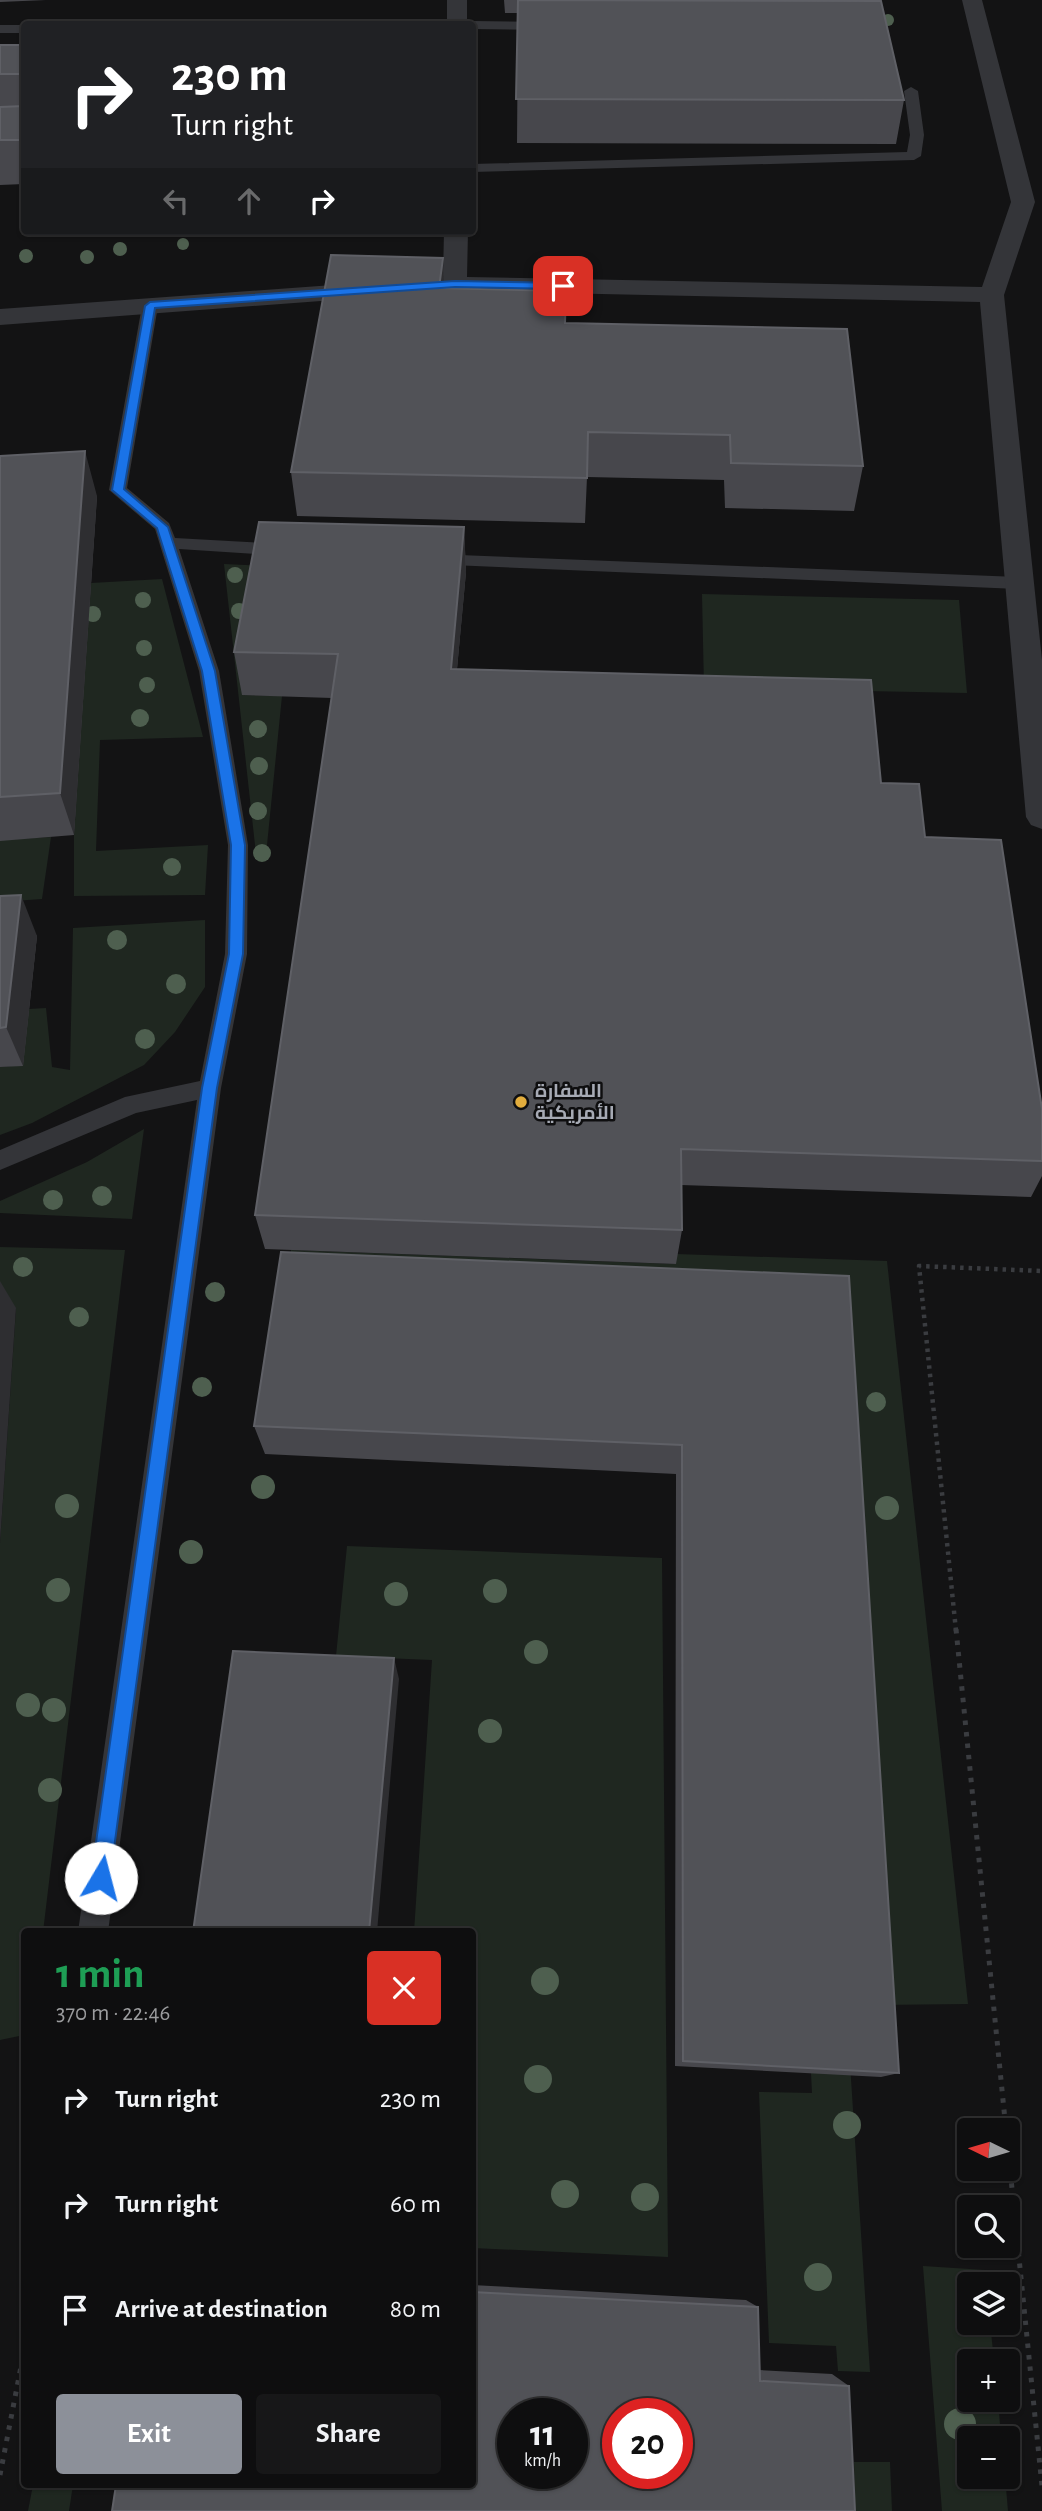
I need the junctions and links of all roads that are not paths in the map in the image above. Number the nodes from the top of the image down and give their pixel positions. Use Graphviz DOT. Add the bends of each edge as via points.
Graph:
graph roads {
  1 [pos="457,0"];
  2 [pos="972,0"];
  3 [pos="457,21"];
  4 [pos="476,26"];
  5 [pos="569,26"];
  6 [pos="0,29"];
  7 [pos="21,29"];
  8 [pos="911,91"];
  9 [pos="476,168"];
  10 [pos="456,235"];
  11 [pos="455,284"];
  12 [pos="992,295"];
  13 [pos="150,306"];
  14 [pos="0,317"];
  15 [pos="167,542"];
  16 [pos="303,551"];
  17 [pos="411,559"];
  18 [pos="1020,583"];
  19 [pos="1042,817"];
  20 [pos="209,1088"];
  21 [pos="0,1160"];
  22 [pos="94,1928"];
  1 -- 3 [label="street"];
  2 -- 12 [label="street" via="1023,202"];
  4 -- 5 [label="lane"];
  6 -- 7 [label="lane"];
  8 -- 9 [label="lane" via="917,135 914,156"];
  10 -- 11 [label="street"];
  11 -- 12 [label="street"];
  11 -- 13 [label="street"];
  12 -- 18 [label="street"];
  13 -- 14 [label="street"];
  13 -- 15 [label="lane" via="118,490 163,527"];
  15 -- 16 [label="lane"];
  15 -- 20 [label="lane" via="208,671 238,845 236,954"];
  17 -- 18 [label="lane"];
  18 -- 19 [label="street"];
  20 -- 21 [label="lane" via="133,1104"];
  20 -- 22 [label="lane"];
}
